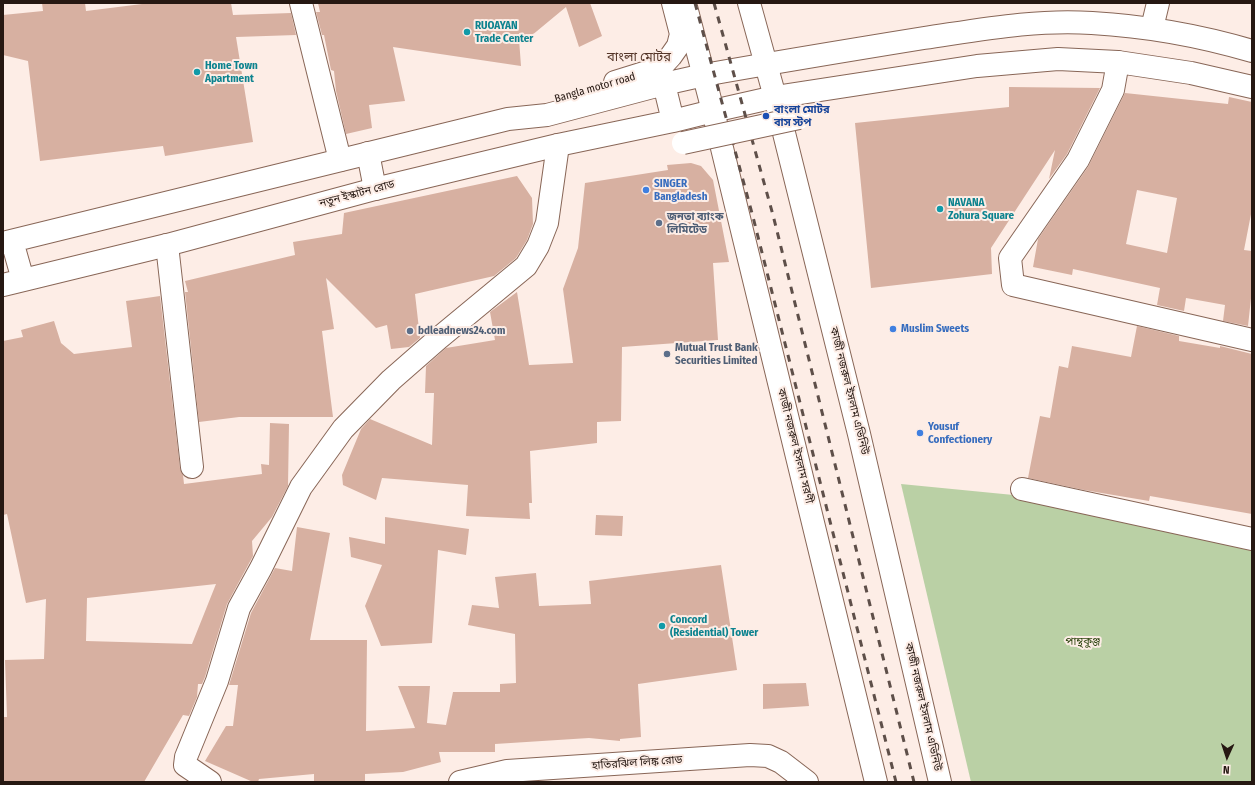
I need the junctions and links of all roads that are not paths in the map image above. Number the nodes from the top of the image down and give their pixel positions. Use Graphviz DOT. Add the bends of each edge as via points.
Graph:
graph roads {
  1 [pos="301,3"];
  2 [pos="672,3"];
  3 [pos="685,3"];
  4 [pos="749,3"];
  5 [pos="1158,3"];
  6 [pos="1152,28"];
  7 [pos="1252,51"];
  8 [pos="1118,62"];
  9 [pos="766,64"];
  10 [pos="704,75"];
  11 [pos="664,84"];
  12 [pos="1252,87"];
  13 [pos="775,97"];
  14 [pos="713,111"];
  15 [pos="799,118"];
  16 [pos="508,119"];
  17 [pos="673,121"];
  18 [pos="683,143"];
  19 [pos="558,145"];
  20 [pos="368,153"];
  21 [pos="340,160"];
  22 [pos="375,189"];
  23 [pos="8,242"];
  24 [pos="167,245"];
  25 [pos="13,282"];
  26 [pos="1252,340"];
  27 [pos="192,467"];
  28 [pos="1022,489"];
  29 [pos="1252,539"];
  30 [pos="210,782"];
  31 [pos="460,782"];
  32 [pos="807,782"];
  33 [pos="876,782"];
  34 [pos="940,782"];
  1 -- 21 [label="main road"];
  2 -- 16 [label="main road, Bangla motor road" via="681,34 678,46 660,68 534,105"];
  3 -- 10 [label="main road"];
  4 -- 9 [label="main road, কাজী নজরুল ইসলাম এভিনিউ"];
  5 -- 6 [label="main road"];
  6 -- 7 [label="main road"];
  6 -- 9 [label="main road" via="1091,22 1041,23 973,31"];
  8 -- 12 [label="main road, নতুন ইস্কাটন রোড" via="1191,73"];
  8 -- 13 [label="main road, নতুন ইস্কাটন রোড" via="1058,59 977,66"];
  8 -- 26 [label="main road" via="1113,90 1078,160 1010,258 1013,285"];
  9 -- 10 [label="main road"];
  9 -- 13 [label="main road, কাজী নজরুল ইসলাম এভিনিউ"];
  10 -- 11 [label="main road"];
  10 -- 14 [label="main road"];
  11 -- 16 [label="main road" via="547,114"];
  11 -- 17 [label="main road"];
  13 -- 14 [label="main road, নতুন ইস্কাটন রোড"];
  13 -- 34 [label="main road, কাজী নজরুল ইসলাম এভিনিউ" via="859,434"];
  14 -- 17 [label="main road, নতুন ইস্কাটন রোড"];
  14 -- 33 [label="main road, কাজী নজরুল ইসলাম সরণী"];
  15 -- 18 [label="main road, bridge"];
  16 -- 20 [label="main road"];
  17 -- 19 [label="main road, নতুন ইস্কাটন রোড"];
  19 -- 22 [label="main road, নতুন ইস্কাটন রোড"];
  19 -- 30 [label="main road" via="547,222 538,246 526,266 391,380 343,429 301,487 239,608 217,681 186,757 185,765"];
  20 -- 21 [label="main road"];
  20 -- 22 [label="main road"];
  21 -- 23 [label="main road"];
  22 -- 24 [label="main road, নতুন ইস্কাটন রোড"];
  23 -- 25 [label="main road"];
  24 -- 25 [label="main road, নতুন ইস্কাটন রোড"];
  24 -- 27 [label="main road"];
  28 -- 29 [label="main road"];
  31 -- 32 [label="main road, হাতিরঝিল লিঙ্ক রোড" via="507,771 750,755 768,756 781,762"];
}
